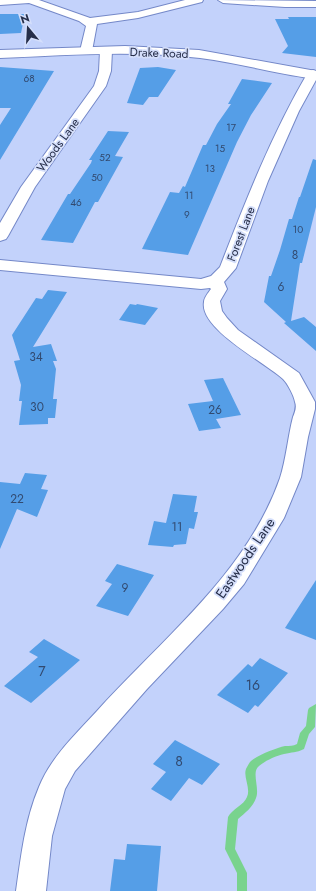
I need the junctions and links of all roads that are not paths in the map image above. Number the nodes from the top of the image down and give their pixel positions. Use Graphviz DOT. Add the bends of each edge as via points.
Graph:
graph roads {
  1 [pos="31,0"];
  2 [pos="198,0"];
  3 [pos="223,0"];
  4 [pos="0,2"];
  5 [pos="316,4"];
  6 [pos="88,22"];
  7 [pos="86,51"];
  8 [pos="106,51"];
  9 [pos="0,54"];
  10 [pos="314,75"];
  11 [pos="0,236"];
  12 [pos="0,265"];
  13 [pos="213,283"];
  14 [pos="30,891"];
  1 -- 4 [label="street"];
  1 -- 6 [label="street"];
  2 -- 6 [label="street" via="138,15"];
  3 -- 5 [label="street"];
  6 -- 7 [label="street" via="92,28"];
  7 -- 8 [label="street, Drake Road"];
  7 -- 9 [label="street, Drake Road"];
  8 -- 10 [label="street, Drake Road" via="199,54"];
  8 -- 11 [label="street, Woods Lane" via="105,71 100,86 28,187"];
  10 -- 13 [label="street, Forest Lane" via="292,111 261,181 228,268"];
  12 -- 13 [label="street" via="201,284"];
  13 -- 14 [label="street, Eastwoods Lane" via="219,289 212,301 212,311 232,334 292,377 305,402 291,477 273,518 236,578 66,763 52,787 38,836"];
}
